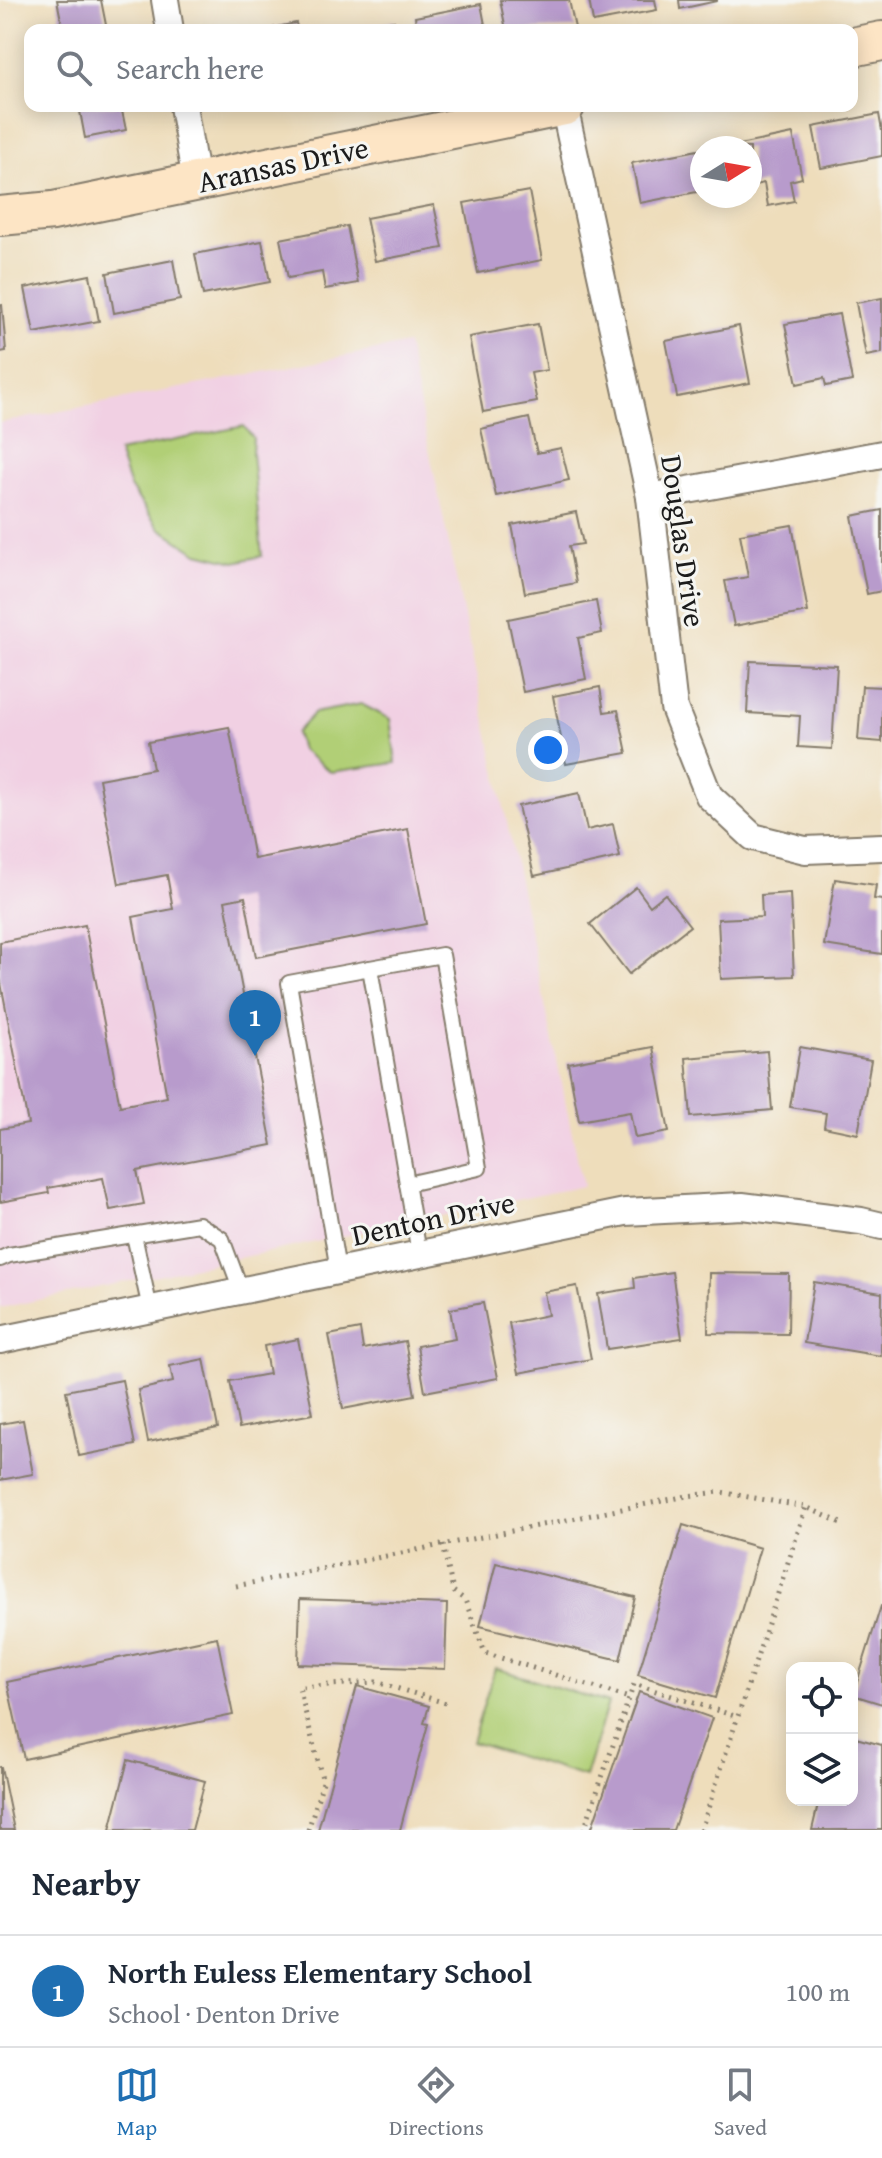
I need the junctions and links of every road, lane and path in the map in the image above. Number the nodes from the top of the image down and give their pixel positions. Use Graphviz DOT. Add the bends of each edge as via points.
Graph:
graph roads {
  1 [pos="165,0"];
  2 [pos="169,24"];
  3 [pos="882,41"];
  4 [pos="858,46"];
  5 [pos="184,112"];
  6 [pos="535,112"];
  7 [pos="565,112"];
  8 [pos="196,181"];
  9 [pos="0,216"];
  10 [pos="882,454"];
  11 [pos="650,497"];
  12 [pos="882,847"];
  13 [pos="370,968"];
  14 [pos="407,1184"];
  15 [pos="882,1226"];
  16 [pos="134,1235"];
  17 [pos="419,1253"];
  18 [pos="0,1259"];
  19 [pos="338,1270"];
  20 [pos="241,1290"];
  21 [pos="150,1309"];
  22 [pos="0,1340"];
  23 [pos="806,1507"];
  24 [pos="841,1523"];
  25 [pos="443,1545"];
  26 [pos="236,1586"];
  27 [pos="629,1698"];
  28 [pos="449,1704"];
  29 [pos="738,1717"];
  30 [pos="308,1830"];
  31 [pos="584,1830"];
  32 [pos="701,1830"];
  1 -- 2 [label="street"];
  3 -- 4 [label="street"];
  5 -- 8 [label="street"];
  6 -- 8 [label="street, Aransas Drive"];
  7 -- 11 [label="street, Douglas Drive"];
  8 -- 9 [label="street, Aransas Drive" via="53,211"];
  10 -- 11 [label="street"];
  11 -- 12 [label="street, Douglas Drive" via="674,708 709,796 753,837 805,850"];
  13 -- 14 [label="lane"];
  13 -- 14 [label="lane" via="442,955 479,1168"];
  13 -- 19 [label="lane" via="289,983"];
  14 -- 17 [label="lane"];
  15 -- 17 [label="street, Denton Drive" via="742,1206 625,1212"];
  16 -- 18 [label="lane"];
  16 -- 20 [label="lane" via="199,1224 222,1239"];
  16 -- 21 [label="lane"];
  17 -- 19 [label="street, Denton Drive"];
  19 -- 20 [label="street, Denton Drive"];
  20 -- 21 [label="street, Denton Drive"];
  21 -- 22 [label="street, Denton Drive"];
  23 -- 24 [label="path"];
  23 -- 25 [label="path" via="720,1492"];
  23 -- 29 [label="path"];
  25 -- 26 [label="path"];
  25 -- 27 [label="path" via="453,1591 465,1600 485,1653"];
  27 -- 29 [label="path" via="634,1684"];
  27 -- 31 [label="path"];
  28 -- 30 [label="path" via="376,1682 299,1687 323,1782"];
  29 -- 32 [label="path"];
}
